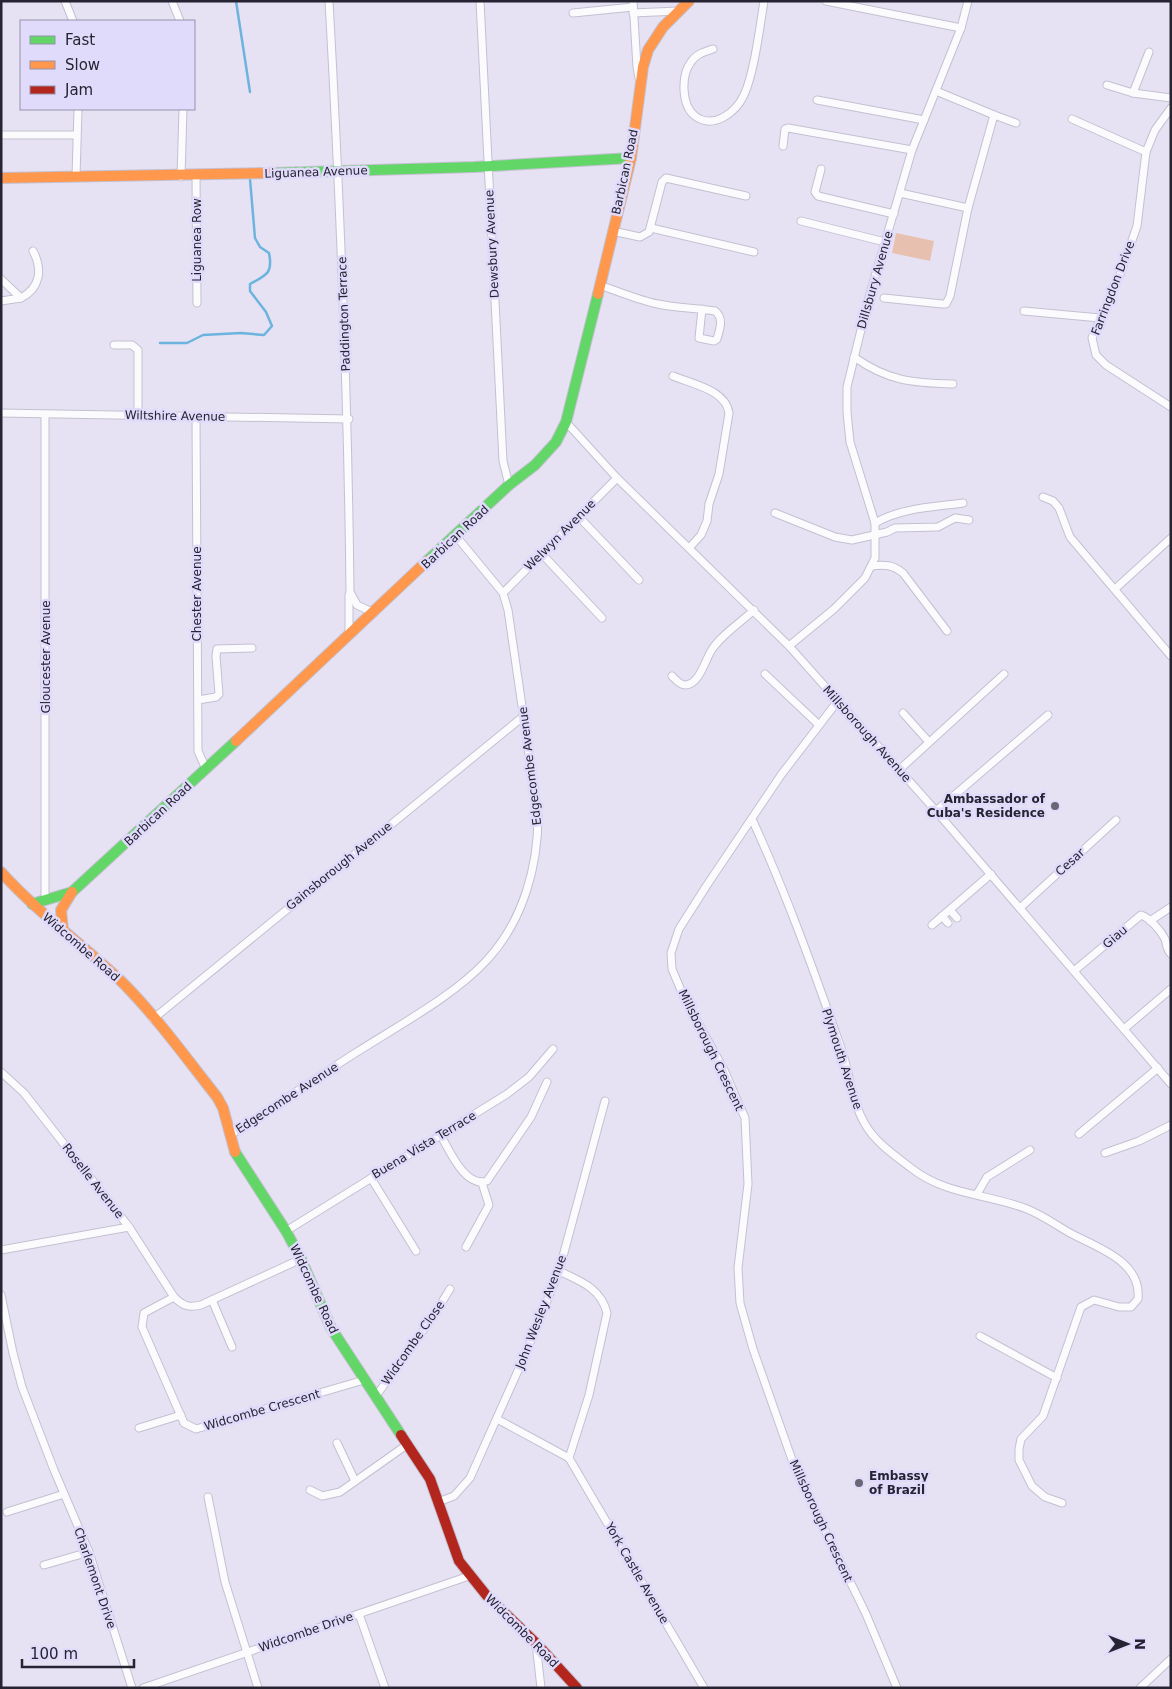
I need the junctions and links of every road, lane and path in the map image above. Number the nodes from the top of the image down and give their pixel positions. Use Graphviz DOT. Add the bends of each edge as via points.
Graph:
graph roads {
  1 [pos="65,1"];
  2 [pos="172,1"];
  3 [pos="329,1"];
  4 [pos="480,1"];
  5 [pos="689,1"];
  6 [pos="764,1"];
  7 [pos="826,1"];
  8 [pos="968,1"];
  9 [pos="633,7"];
  10 [pos="678,12"];
  11 [pos="573,13"];
  12 [pos="73,20"];
  13 [pos="180,20"];
  14 [pos="961,28"];
  15 [pos="713,49"];
  16 [pos="1150,52"];
  17 [pos="641,85"];
  18 [pos="1108,85"];
  19 [pos="936,91"];
  20 [pos="1133,93"];
  21 [pos="1171,98"];
  22 [pos="817,100"];
  23 [pos="1171,108"];
  24 [pos="78,110"];
  25 [pos="182,110"];
  26 [pos="994,115"];
  27 [pos="1072,119"];
  28 [pos="924,120"];
  29 [pos="1016,123"];
  30 [pos="1,135"];
  31 [pos="76,136"];
  32 [pos="783,146"];
  33 [pos="912,150"];
  34 [pos="1146,152"];
  35 [pos="631,158"];
  36 [pos="487,166"];
  37 [pos="821,169"];
  38 [pos="339,172"];
  39 [pos="196,176"];
  40 [pos="76,177"];
  41 [pos="181,177"];
  42 [pos="1,178"];
  43 [pos="900,193"];
  44 [pos="746,196"];
  45 [pos="968,208"];
  46 [pos="894,214"];
  47 [pos="801,221"];
  48 [pos="651,228"];
  49 [pos="612,231"];
  50 [pos="885,242"];
  51 [pos="32,251"];
  52 [pos="754,252"];
  53 [pos="1,279"];
  54 [pos="599,285"];
  55 [pos="21,298"];
  56 [pos="884,298"];
  57 [pos="1,301"];
  58 [pos="197,303"];
  59 [pos="702,309"];
  60 [pos="1024,311"];
  61 [pos="1100,318"];
  62 [pos="114,345"];
  63 [pos="854,357"];
  64 [pos="673,376"];
  65 [pos="953,384"];
  66 [pos="1169,404"];
  67 [pos="1,413"];
  68 [pos="46,415"];
  69 [pos="138,416"];
  70 [pos="196,417"];
  71 [pos="348,419"];
  72 [pos="566,422"];
  73 [pos="617,478"];
  74 [pos="509,486"];
  75 [pos="1043,498"];
  76 [pos="963,503"];
  77 [pos="774,513"];
  78 [pos="578,517"];
  79 [pos="969,520"];
  80 [pos="875,523"];
  81 [pos="876,534"];
  82 [pos="456,536"];
  83 [pos="1171,538"];
  84 [pos="689,548"];
  85 [pos="542,554"];
  86 [pos="872,566"];
  87 [pos="639,580"];
  88 [pos="1115,589"];
  89 [pos="350,592"];
  90 [pos="503,593"];
  91 [pos="754,610"];
  92 [pos="374,613"];
  93 [pos="602,618"];
  94 [pos="948,631"];
  95 [pos="349,636"];
  96 [pos="789,646"];
  97 [pos="252,648"];
  98 [pos="1171,656"];
  99 [pos="765,674"];
  100 [pos="1004,674"];
  101 [pos="672,676"];
  102 [pos="198,700"];
  103 [pos="838,702"];
  104 [pos="904,713"];
  105 [pos="525,715"];
  106 [pos="1048,715"];
  107 [pos="819,725"];
  108 [pos="929,742"];
  109 [pos="206,769"];
  110 [pos="899,770"];
  111 [pos="936,811"];
  112 [pos="752,819"];
  113 [pos="1116,820"];
  114 [pos="1,872"];
  115 [pos="991,874"];
  116 [pos="72,892"];
  117 [pos="45,900"];
  118 [pos="32,904"];
  119 [pos="1022,906"];
  120 [pos="1171,906"];
  121 [pos="950,910"];
  122 [pos="942,916"];
  123 [pos="957,918"];
  124 [pos="1150,921"];
  125 [pos="948,923"];
  126 [pos="932,925"];
  127 [pos="63,931"];
  128 [pos="1171,954"];
  129 [pos="1077,968"];
  130 [pos="1171,989"];
  131 [pos="153,1018"];
  132 [pos="1124,1029"];
  133 [pos="553,1049"];
  134 [pos="1158,1068"];
  135 [pos="1,1072"];
  136 [pos="547,1082"];
  137 [pos="1171,1084"];
  138 [pos="605,1101"];
  139 [pos="1171,1125"];
  140 [pos="1078,1134"];
  141 [pos="230,1135"];
  142 [pos="441,1136"];
  143 [pos="1030,1150"];
  144 [pos="1105,1153"];
  145 [pos="371,1178"];
  146 [pos="482,1183"];
  147 [pos="977,1194"];
  148 [pos="129,1226"];
  149 [pos="286,1231"];
  150 [pos="466,1247"];
  151 [pos="1,1250"];
  152 [pos="416,1251"];
  153 [pos="301,1259"];
  154 [pos="559,1271"];
  155 [pos="450,1289"];
  156 [pos="1,1295"];
  157 [pos="174,1298"];
  158 [pos="212,1300"];
  159 [pos="980,1336"];
  160 [pos="232,1347"];
  161 [pos="1057,1378"];
  162 [pos="364,1380"];
  163 [pos="376,1396"];
  164 [pos="181,1415"];
  165 [pos="497,1419"];
  166 [pos="139,1428"];
  167 [pos="337,1443"];
  168 [pos="408,1444"];
  169 [pos="569,1458"];
  170 [pos="355,1481"];
  171 [pos="310,1490"];
  172 [pos="64,1494"];
  173 [pos="208,1497"];
  174 [pos="438,1502"];
  175 [pos="1062,1503"];
  176 [pos="7,1512"];
  177 [pos="89,1552"];
  178 [pos="44,1565"];
  179 [pos="469,1576"];
  180 [pos="359,1614"];
  181 [pos="536,1643"];
  182 [pos="246,1652"];
  183 [pos="1171,1659"];
  184 [pos="132,1688"];
  185 [pos="142,1688"];
  186 [pos="258,1688"];
  187 [pos="385,1688"];
  188 [pos="541,1688"];
  189 [pos="578,1688"];
  190 [pos="704,1688"];
  191 [pos="897,1688"];
  192 [pos="1140,1688"];
  1 -- 12 [label="street"];
  2 -- 13 [label="street"];
  3 -- 38 [label="street, Paddington Terrace"];
  4 -- 36 [label="street, Dewsbury Avenue"];
  5 -- 10 [label="main road, Barbican Road"];
  6 -- 15 [label="street" via="745,93 729,115 718,120 706,120 694,116 687,105 685,77 690,63 699,54"];
  7 -- 14 [label="street"];
  8 -- 14 [label="street, Dillsbury Avenue"];
  9 -- 10 [label="street"];
  9 -- 11 [label="street"];
  9 -- 17 [label="street"];
  10 -- 17 [label="main road, Barbican Road" via="663,26 648,50"];
  14 -- 19 [label="street, Dillsbury Avenue"];
  16 -- 20 [label="street"];
  17 -- 35 [label="main road, Barbican Road"];
  18 -- 20 [label="street"];
  19 -- 26 [label="street"];
  19 -- 28 [label="street, Dillsbury Avenue"];
  20 -- 21 [label="street"];
  22 -- 28 [label="street"];
  23 -- 34 [label="street, Farringdon Drive" via="1154,130"];
  24 -- 31 [label="street"];
  25 -- 41 [label="street"];
  26 -- 29 [label="street"];
  26 -- 45 [label="street"];
  27 -- 34 [label="street"];
  28 -- 33 [label="street, Dillsbury Avenue"];
  30 -- 31 [label="street"];
  31 -- 40 [label="street"];
  32 -- 33 [label="street" via="785,129 788,128"];
  33 -- 43 [label="street, Dillsbury Avenue"];
  34 -- 61 [label="street, Farringdon Drive" via="1137,226"];
  35 -- 36 [label="main road, Liguanea Avenue"];
  35 -- 49 [label="main road, Barbican Road"];
  36 -- 38 [label="main road, Liguanea Avenue"];
  36 -- 74 [label="street, Dewsbury Avenue" via="503,461"];
  37 -- 46 [label="street" via="816,194"];
  38 -- 39 [label="main road, Liguanea Avenue"];
  38 -- 71 [label="street, Paddington Terrace"];
  39 -- 41 [label="main road, Liguanea Avenue"];
  39 -- 58 [label="street, Liguanea Row"];
  40 -- 41 [label="main road, Liguanea Avenue"];
  40 -- 42 [label="main road, Liguanea Avenue"];
  43 -- 45 [label="street"];
  43 -- 46 [label="street, Dillsbury Avenue"];
  44 -- 48 [label="street" via="664,179"];
  45 -- 56 [label="street" via="946,304"];
  46 -- 50 [label="street, Dillsbury Avenue"];
  47 -- 50 [label="street"];
  48 -- 49 [label="street" via="640,237"];
  48 -- 52 [label="street"];
  49 -- 54 [label="main road, Barbican Road"];
  50 -- 63 [label="street, Dillsbury Avenue"];
  51 -- 55 [label="street" via="37,259 37,282 32,292"];
  53 -- 55 [label="street"];
  54 -- 59 [label="street" via="658,304"];
  54 -- 72 [label="main road, Barbican Road"];
  55 -- 57 [label="street"];
  59 -- 59 [label="street" via="719,313 721,325 714,341 699,338"];
  60 -- 61 [label="street"];
  61 -- 66 [label="street, Farringdon Drive" via="1092,338 1096,355 1118,374"];
  62 -- 69 [label="street" via="132,345 138,350"];
  63 -- 65 [label="street" via="874,372 921,383"];
  63 -- 80 [label="street, Dillsbury Avenue" via="847,387 850,442"];
  64 -- 84 [label="street" via="717,394 728,405 729,413 708,521"];
  67 -- 68 [label="street, Wiltshire Avenue"];
  68 -- 69 [label="street, Wiltshire Avenue"];
  68 -- 117 [label="street, Gloucester Avenue"];
  69 -- 70 [label="street, Wiltshire Avenue"];
  70 -- 71 [label="street, Wiltshire Avenue"];
  70 -- 102 [label="street, Chester Avenue"];
  71 -- 89 [label="street, Paddington Terrace"];
  72 -- 73 [label="street, Millsborough Avenue"];
  72 -- 74 [label="main road, Barbican Road" via="549,454"];
  73 -- 78 [label="street, Welwyn Avenue"];
  73 -- 84 [label="street, Millsborough Avenue"];
  74 -- 82 [label="main road, Barbican Road"];
  75 -- 88 [label="street" via="1059,508 1070,537"];
  76 -- 80 [label="street" via="886,516"];
  77 -- 81 [label="street" via="836,537 860,540"];
  78 -- 85 [label="street, Welwyn Avenue"];
  78 -- 87 [label="street"];
  79 -- 81 [label="street" via="955,518 938,527 902,526"];
  80 -- 81 [label="street, Dillsbury Avenue"];
  81 -- 86 [label="street, Dillsbury Avenue"];
  82 -- 90 [label="street, Edgecombe Avenue"];
  82 -- 92 [label="main road, Barbican Road"];
  83 -- 88 [label="street"];
  84 -- 91 [label="street, Millsborough Avenue"];
  85 -- 90 [label="street, Welwyn Avenue"];
  85 -- 93 [label="street"];
  86 -- 94 [label="street" via="896,567"];
  86 -- 96 [label="street, Dillsbury Avenue" via="866,578 834,609"];
  88 -- 98 [label="street"];
  89 -- 92 [label="street" via="357,605"];
  89 -- 95 [label="street, Paddington Terrace"];
  90 -- 105 [label="street, Edgecombe Avenue"];
  91 -- 96 [label="street, Millsborough Avenue"];
  91 -- 101 [label="street" via="712,650 693,681 686,685"];
  92 -- 95 [label="main road, Barbican Road"];
  95 -- 109 [label="main road, Barbican Road"];
  96 -- 103 [label="street, Millsborough Avenue"];
  97 -- 102 [label="street" via="217,649 218,694"];
  99 -- 107 [label="street"];
  100 -- 108 [label="street"];
  102 -- 109 [label="street, Chester Avenue" via="198,751"];
  103 -- 107 [label="street, Millsborough Crescent"];
  103 -- 110 [label="street, Millsborough Avenue"];
  104 -- 108 [label="street"];
  105 -- 131 [label="street, Gainsborough Avenue"];
  105 -- 141 [label="street, Edgecombe Avenue" via="538,840 529,884 513,923 499,946 471,975 427,1008"];
  106 -- 111 [label="street"];
  107 -- 112 [label="street, Millsborough Crescent"];
  108 -- 110 [label="street"];
  109 -- 116 [label="main road, Barbican Road"];
  110 -- 111 [label="street, Millsborough Avenue"];
  111 -- 115 [label="street, Millsborough Avenue"];
  112 -- 147 [label="street, Plymouth Avenue" via="842,1051 865,1125 888,1150 934,1184"];
  112 -- 191 [label="street, Millsborough Crescent" via="679,930 671,952 672,969 745,1118 748,1184 738,1268 740,1303 753,1349 796,1471 866,1614"];
  113 -- 119 [label="street, Cesar"];
  114 -- 118 [label="main road"];
  115 -- 119 [label="street, Millsborough Avenue"];
  115 -- 121 [label="street"];
  116 -- 117 [label="main road, Barbican Road"];
  116 -- 127 [label="main road" via="59,913"];
  117 -- 118 [label="main road, Barbican Road"];
  118 -- 127 [label="main road, Widcombe Road"];
  119 -- 129 [label="street, Millsborough Avenue"];
  120 -- 124 [label="street, Giau"];
  121 -- 122 [label="street"];
  121 -- 123 [label="street"];
  122 -- 125 [label="street"];
  122 -- 126 [label="street"];
  124 -- 128 [label="street"];
  124 -- 129 [label="street, Giau" via="1144,915 1138,917"];
  127 -- 131 [label="main road, Widcombe Road" via="111,972"];
  129 -- 132 [label="street, Millsborough Avenue"];
  130 -- 132 [label="street"];
  131 -- 141 [label="main road, Widcombe Road" via="217,1097"];
  132 -- 134 [label="street, Millsborough Avenue"];
  133 -- 142 [label="street, Buena Vista Terrace" via="520,1085"];
  134 -- 137 [label="street, Millsborough Avenue"];
  134 -- 140 [label="street"];
  135 -- 148 [label="street, Roselle Avenue" via="24,1093"];
  136 -- 146 [label="street" via="531,1117 508,1153 493,1175"];
  138 -- 154 [label="street, John Wesley Avenue"];
  139 -- 144 [label="street"];
  141 -- 149 [label="main road, Widcombe Road" via="236,1157"];
  142 -- 145 [label="street, Buena Vista Terrace"];
  142 -- 146 [label="street" via="463,1171 474,1181"];
  143 -- 147 [label="street" via="987,1178"];
  145 -- 149 [label="street, Buena Vista Terrace"];
  145 -- 152 [label="street"];
  146 -- 150 [label="street" via="489,1205"];
  147 -- 161 [label="street, Plymouth Avenue" via="1028,1209 1108,1253 1121,1262 1138,1285 1138,1299 1131,1307 1094,1300 1081,1307"];
  148 -- 151 [label="street"];
  148 -- 157 [label="street, Roselle Avenue"];
  149 -- 153 [label="main road, Widcombe Road"];
  153 -- 158 [label="street"];
  153 -- 162 [label="main road, Widcombe Road" via="331,1328"];
  154 -- 165 [label="street, John Wesley Avenue"];
  154 -- 169 [label="street" via="595,1290 607,1313 589,1395"];
  155 -- 163 [label="street, Widcombe Close"];
  156 -- 172 [label="street, Charlemont Drive" via="22,1386"];
  157 -- 158 [label="street" via="188,1306"];
  157 -- 164 [label="street" via="147,1310 141,1322"];
  158 -- 160 [label="street"];
  159 -- 161 [label="street"];
  161 -- 175 [label="street, Plymouth Avenue" via="1043,1416 1021,1439 1019,1460 1032,1486 1045,1497"];
  162 -- 163 [label="main road, Widcombe Road"];
  162 -- 164 [label="street, Widcombe Crescent" via="196,1429 184,1422"];
  163 -- 168 [label="main road, Widcombe Road"];
  164 -- 166 [label="street"];
  165 -- 169 [label="street"];
  165 -- 174 [label="street, John Wesley Avenue" via="470,1478 454,1496"];
  167 -- 170 [label="street"];
  168 -- 170 [label="street"];
  168 -- 174 [label="main road, Widcombe Road" via="430,1479"];
  169 -- 190 [label="street, York Castle Avenue"];
  170 -- 171 [label="street" via="329,1496 317,1495"];
  172 -- 176 [label="street"];
  172 -- 177 [label="street, Charlemont Drive"];
  173 -- 182 [label="street" via="225,1582"];
  174 -- 179 [label="main road, Widcombe Road" via="458,1561"];
  177 -- 178 [label="street"];
  177 -- 184 [label="street, Charlemont Drive"];
  179 -- 180 [label="street, Widcombe Drive"];
  179 -- 181 [label="main road, Widcombe Road"];
  180 -- 182 [label="street, Widcombe Drive"];
  180 -- 187 [label="street"];
  181 -- 188 [label="street"];
  181 -- 189 [label="main road, Widcombe Road"];
  182 -- 185 [label="street, Widcombe Drive"];
  182 -- 186 [label="street"];
  183 -- 192 [label="street"];
}
